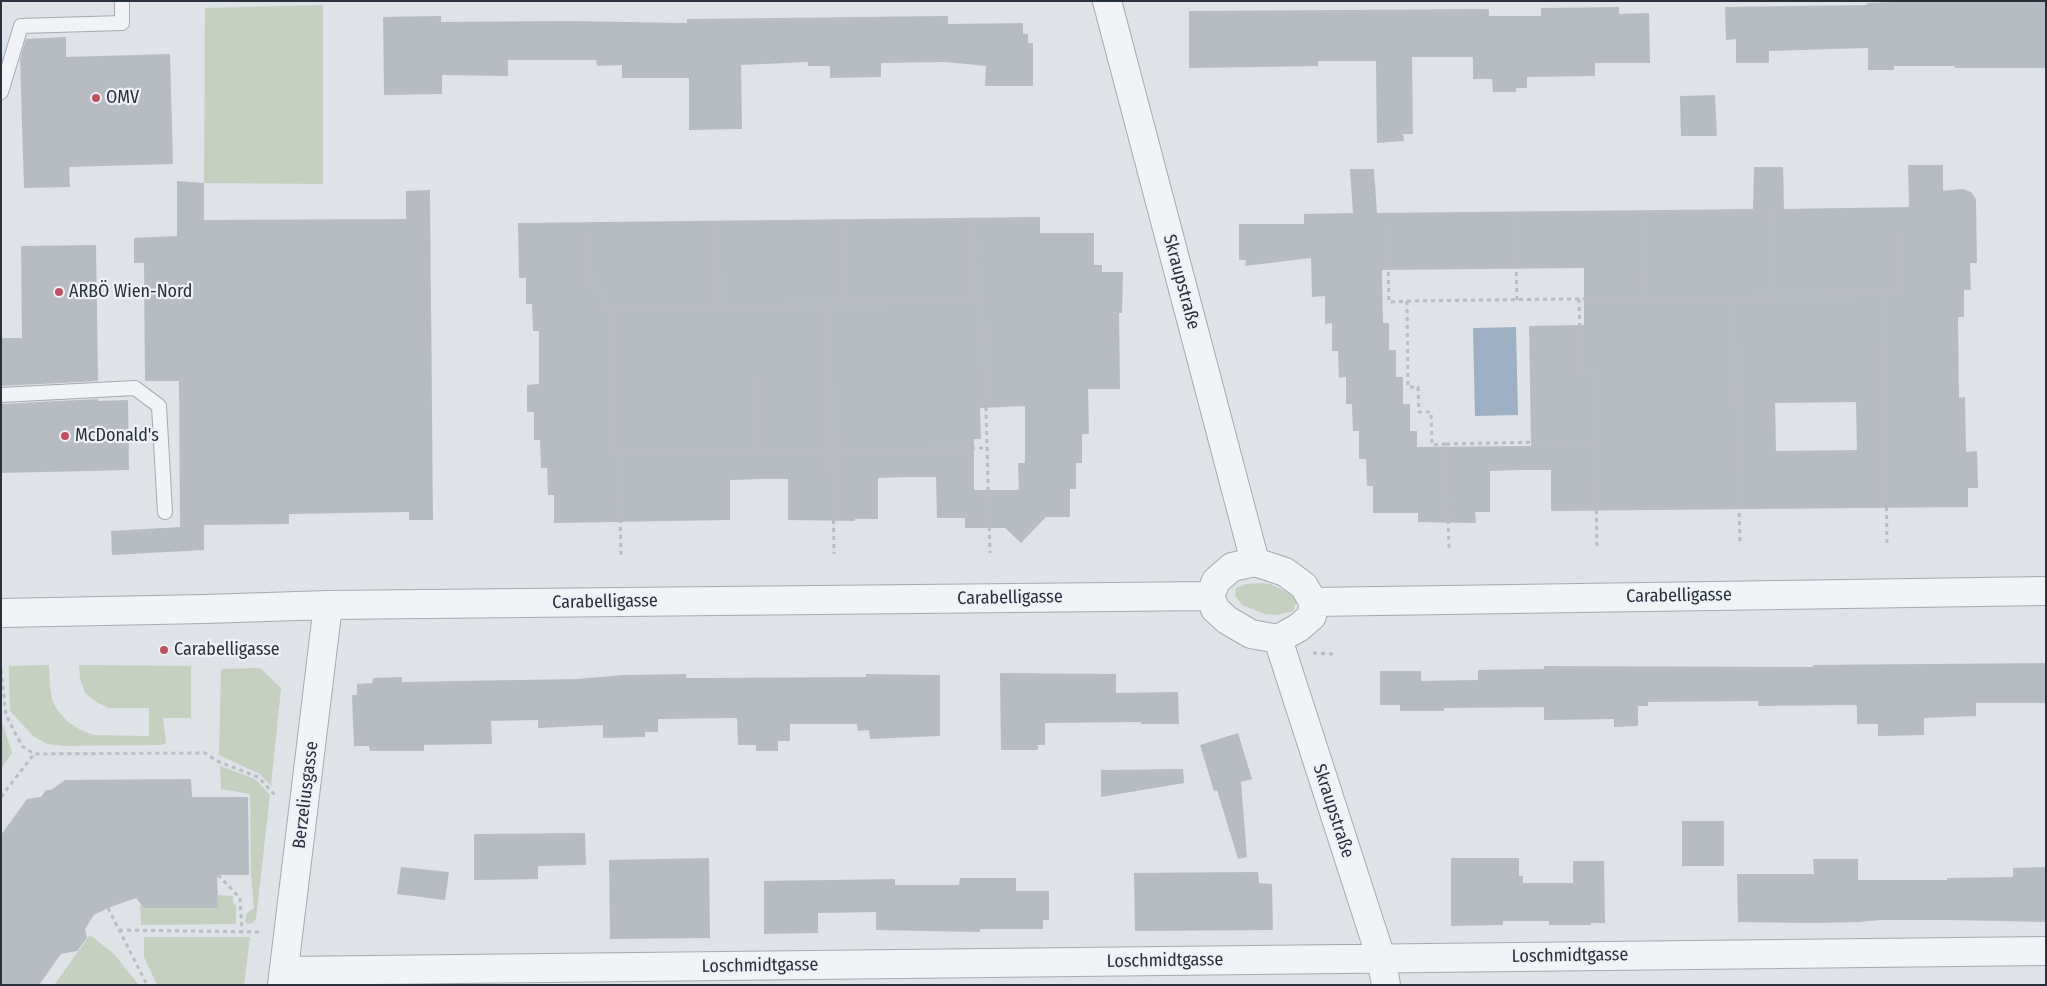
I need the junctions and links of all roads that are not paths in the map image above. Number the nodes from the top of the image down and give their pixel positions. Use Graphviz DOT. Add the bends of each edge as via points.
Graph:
graph roads {
  1 [pos="122,1"];
  2 [pos="1107,1"];
  3 [pos="1,92"];
  4 [pos="1,395"];
  5 [pos="165,512"];
  6 [pos="1255,562"];
  7 [pos="2046,591"];
  8 [pos="1210,596"];
  9 [pos="1313,602"];
  10 [pos="328,605"];
  11 [pos="1,613"];
  12 [pos="1278,639"];
  13 [pos="2046,951"];
  14 [pos="1381,958"];
  15 [pos="283,978"];
  16 [pos="1386,985"];
  1 -- 3 [label="lane" via="122,23 21,26"];
  2 -- 6 [label="street, Skraupstraße"];
  4 -- 5 [label="lane" via="135,388 159,406"];
  6 -- 8 [label="street" via="1232,568 1216,581"];
  6 -- 9 [label="street" via="1285,572 1304,586"];
  7 -- 9 [label="street, Carabelligasse"];
  8 -- 10 [label="street, Carabelligasse"];
  8 -- 12 [label="street" via="1215,609 1227,620 1251,634"];
  9 -- 12 [label="street" via="1312,616"];
  10 -- 11 [label="street, Carabelligasse"];
  10 -- 15 [label="street, Berzeliusgasse"];
  12 -- 14 [label="street, Skraupstraße"];
  13 -- 14 [label="street, Loschmidtgasse"];
  14 -- 15 [label="street, Loschmidtgasse"];
  14 -- 16 [label="street, Skraupstraße"];
}
